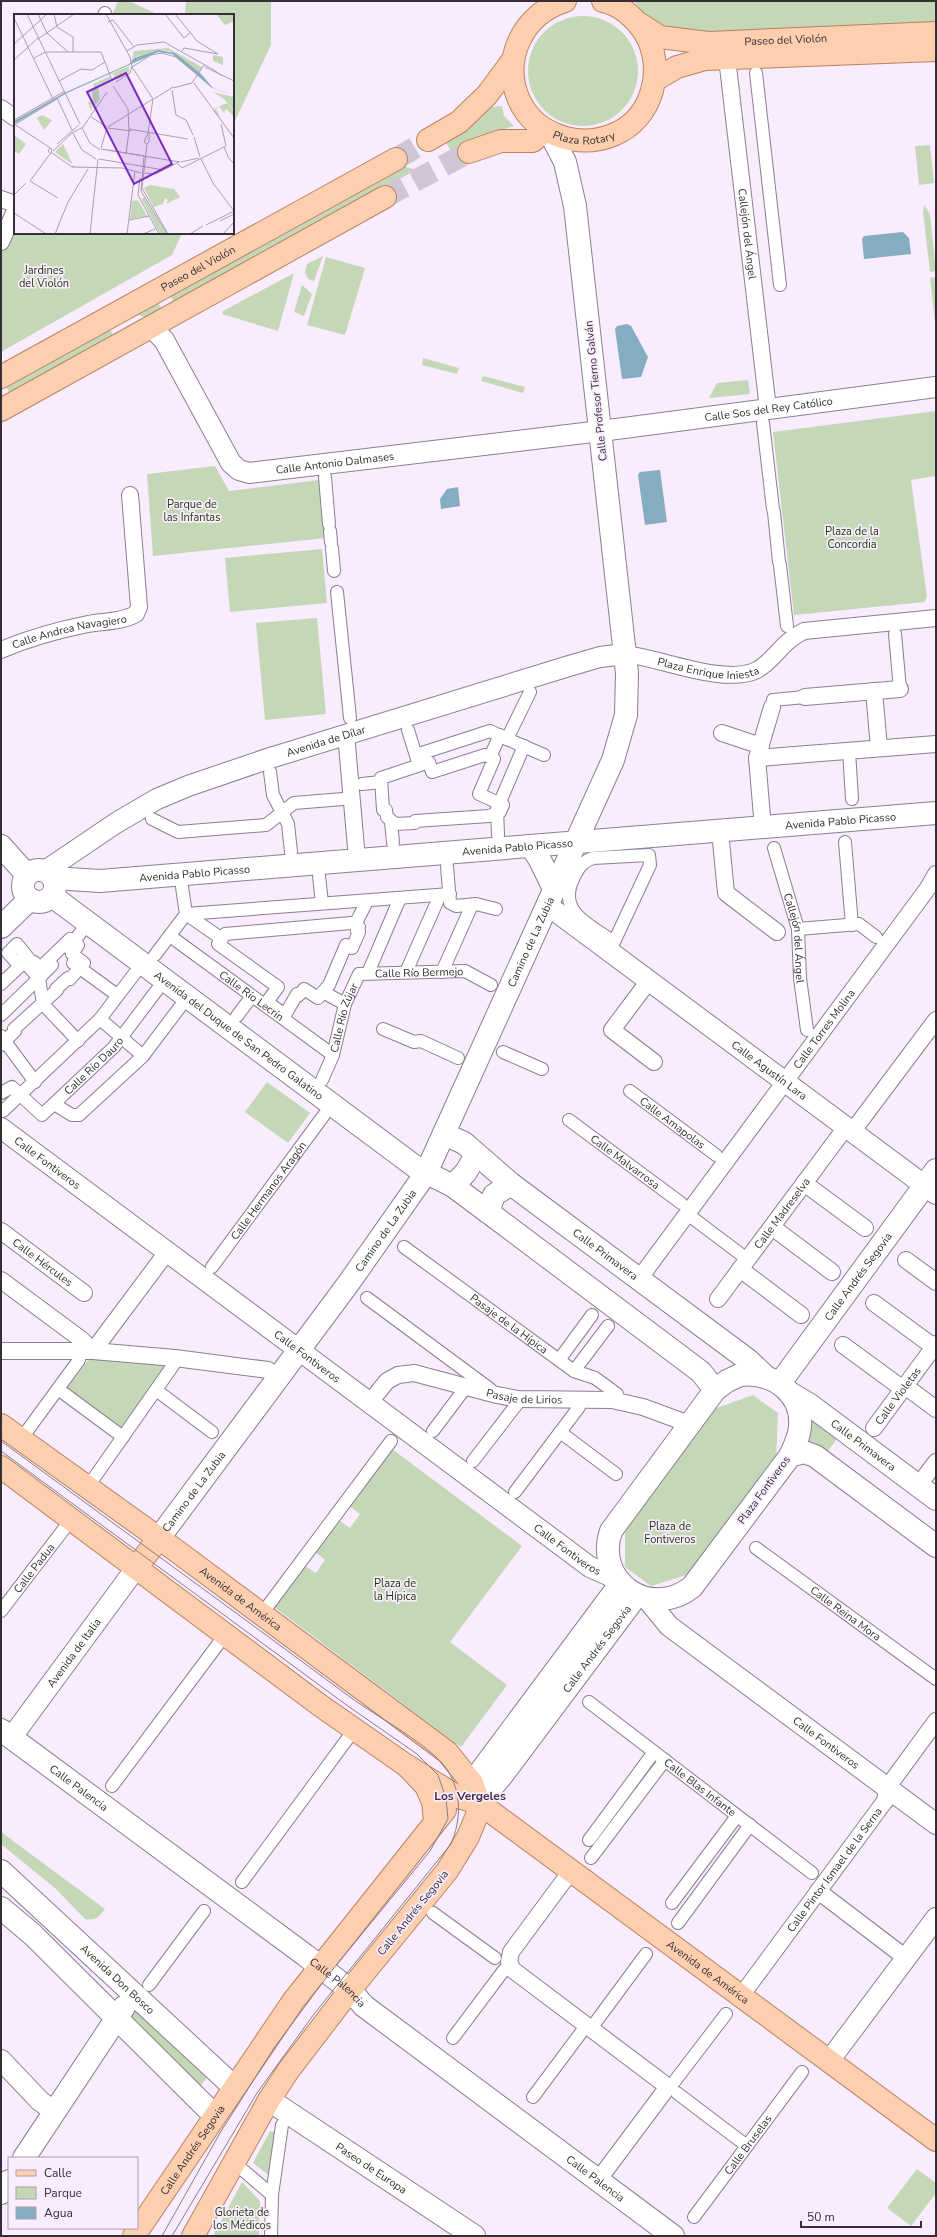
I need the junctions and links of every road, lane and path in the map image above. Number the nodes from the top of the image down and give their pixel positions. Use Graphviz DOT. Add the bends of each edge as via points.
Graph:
graph roads {
  1 [pos="565,1"];
  2 [pos="606,1"];
  3 [pos="640,24"];
  4 [pos="936,33"];
  5 [pos="936,50"];
  6 [pos="727,58"];
  7 [pos="512,61"];
  8 [pos="756,73"];
  9 [pos="655,80"];
  10 [pos="1,108"];
  11 [pos="14,117"];
  12 [pos="548,132"];
  13 [pos="428,140"];
  14 [pos="469,152"];
  15 [pos="396,159"];
  16 [pos="385,197"];
  17 [pos="1,199"];
  18 [pos="14,204"];
  19 [pos="14,213"];
  20 [pos="1,242"];
  21 [pos="780,285"];
  22 [pos="118,313"];
  23 [pos="151,327"];
  24 [pos="1,378"];
  25 [pos="936,387"];
  26 [pos="1,410"];
  27 [pos="765,416"];
  28 [pos="601,431"];
  29 [pos="324,477"];
  30 [pos="130,495"];
  31 [pos="936,618"];
  32 [pos="787,626"];
  33 [pos="895,634"];
  34 [pos="1,650"];
  35 [pos="625,654"];
  36 [pos="900,688"];
  37 [pos="874,691"];
  38 [pos="530,692"];
  39 [pos="805,697"];
  40 [pos="772,703"];
  41 [pos="348,726"];
  42 [pos="408,730"];
  43 [pos="722,733"];
  44 [pos="504,737"];
  45 [pos="936,744"];
  46 [pos="524,746"];
  47 [pos="879,748"];
  48 [pos="849,751"];
  49 [pos="759,752"];
  50 [pos="544,755"];
  51 [pos="490,757"];
  52 [pos="418,760"];
  53 [pos="270,772"];
  54 [pos="381,782"];
  55 [pos="362,784"];
  56 [pos="342,799"];
  57 [pos="852,799"];
  58 [pos="497,809"];
  59 [pos="282,812"];
  60 [pos="936,813"];
  61 [pos="152,819"];
  62 [pos="391,821"];
  63 [pos="763,828"];
  64 [pos="720,831"];
  65 [pos="498,835"];
  66 [pos="845,842"];
  67 [pos="393,843"];
  68 [pos="576,844"];
  69 [pos="1,846"];
  70 [pos="530,846"];
  71 [pos="774,848"];
  72 [pos="291,852"];
  73 [pos="358,859"];
  74 [pos="447,866"];
  75 [pos="936,874"];
  76 [pos="319,876"];
  77 [pos="46,882"];
  78 [pos="182,888"];
  79 [pos="932,891"];
  80 [pos="445,895"];
  81 [pos="551,897"];
  82 [pos="400,898"];
  83 [pos="367,901"];
  84 [pos="322,903"];
  85 [pos="472,905"];
  86 [pos="286,906"];
  87 [pos="496,909"];
  88 [pos="186,914"];
  89 [pos="355,925"];
  90 [pos="852,925"];
  91 [pos="1,927"];
  92 [pos="288,928"];
  93 [pos="798,929"];
  94 [pos="621,930"];
  95 [pos="777,932"];
  96 [pos="170,936"];
  97 [pos="77,937"];
  98 [pos="876,937"];
  99 [pos="222,939"];
  100 [pos="11,948"];
  101 [pos="63,955"];
  102 [pos="155,955"];
  103 [pos="80,968"];
  104 [pos="406,972"];
  105 [pos="442,972"];
  106 [pos="135,973"];
  107 [pos="368,974"];
  108 [pos="39,978"];
  109 [pos="648,982"];
  110 [pos="1,984"];
  111 [pos="491,985"];
  112 [pos="157,990"];
  113 [pos="323,992"];
  114 [pos="118,996"];
  115 [pos="252,996"];
  116 [pos="43,1004"];
  117 [pos="345,1004"];
  118 [pos="180,1007"];
  119 [pos="1,1015"];
  120 [pos="237,1016"];
  121 [pos="100,1019"];
  122 [pos="936,1020"];
  123 [pos="383,1029"];
  124 [pos="807,1030"];
  125 [pos="122,1037"];
  126 [pos="78,1040"];
  127 [pos="2,1041"];
  128 [pos="503,1052"];
  129 [pos="333,1055"];
  130 [pos="143,1056"];
  131 [pos="458,1058"];
  132 [pos="654,1062"];
  133 [pos="542,1069"];
  134 [pos="322,1080"];
  135 [pos="35,1082"];
  136 [pos="784,1082"];
  137 [pos="630,1091"];
  138 [pos="1,1093"];
  139 [pos="21,1095"];
  140 [pos="54,1104"];
  141 [pos="324,1115"];
  142 [pos="2,1120"];
  143 [pos="569,1120"];
  144 [pos="849,1130"];
  145 [pos="444,1134"];
  146 [pos="476,1154"];
  147 [pos="716,1155"];
  148 [pos="426,1173"];
  149 [pos="932,1183"];
  150 [pos="511,1184"];
  151 [pos="804,1184"];
  152 [pos="453,1186"];
  153 [pos="681,1203"];
  154 [pos="488,1212"];
  155 [pos="694,1219"];
  156 [pos="772,1227"];
  157 [pos="865,1228"];
  158 [pos="1,1231"];
  159 [pos="404,1247"];
  160 [pos="167,1252"];
  161 [pos="906,1260"];
  162 [pos="741,1262"];
  163 [pos="212,1267"];
  164 [pos="832,1272"];
  165 [pos="639,1279"];
  166 [pos="1,1280"];
  167 [pos="936,1282"];
  168 [pos="84,1293"];
  169 [pos="367,1298"];
  170 [pos="718,1299"];
  171 [pos="874,1303"];
  172 [pos="592,1315"];
  173 [pos="801,1315"];
  174 [pos="608,1326"];
  175 [pos="843,1345"];
  176 [pos="935,1346"];
  177 [pos="91,1348"];
  178 [pos="299,1350"];
  179 [pos="1,1351"];
  180 [pos="175,1358"];
  181 [pos="559,1360"];
  182 [pos="574,1371"];
  183 [pos="278,1378"];
  184 [pos="779,1384"];
  185 [pos="904,1388"];
  186 [pos="58,1389"];
  187 [pos="490,1389"];
  188 [pos="156,1390"];
  189 [pos="715,1390"];
  190 [pos="462,1391"];
  191 [pos="617,1394"];
  192 [pos="370,1402"];
  193 [pos="517,1404"];
  194 [pos="579,1408"];
  195 [pos="936,1409"];
  196 [pos="689,1424"];
  197 [pos="1,1425"];
  198 [pos="874,1428"];
  199 [pos="27,1431"];
  200 [pos="433,1431"];
  201 [pos="212,1432"];
  202 [pos="560,1432"];
  203 [pos="123,1437"];
  204 [pos="391,1441"];
  205 [pos="790,1456"];
  206 [pos="473,1461"];
  207 [pos="936,1462"];
  208 [pos="1,1467"];
  209 [pos="616,1474"];
  210 [pos="94,1478"];
  211 [pos="918,1486"];
  212 [pos="515,1492"];
  213 [pos="936,1499"];
  214 [pos="67,1525"];
  215 [pos="159,1538"];
  216 [pos="936,1546"];
  217 [pos="756,1548"];
  218 [pos="136,1568"];
  219 [pos="630,1589"];
  220 [pos="267,1607"];
  221 [pos="1,1611"];
  222 [pos="219,1643"];
  223 [pos="936,1679"];
  224 [pos="589,1702"];
  225 [pos="936,1721"];
  226 [pos="6,1734"];
  227 [pos="348,1738"];
  228 [pos="654,1752"];
  229 [pos="665,1760"];
  230 [pos="407,1766"];
  231 [pos="463,1782"];
  232 [pos="112,1786"];
  233 [pos="887,1788"];
  234 [pos="479,1803"];
  235 [pos="737,1816"];
  236 [pos="435,1821"];
  237 [pos="936,1824"];
  238 [pos="750,1825"];
  239 [pos="589,1840"];
  240 [pos="591,1858"];
  241 [pos="1,1871"];
  242 [pos="571,1871"];
  243 [pos="812,1872"];
  244 [pos="242,1882"];
  245 [pos="818,1891"];
  246 [pos="672,1903"];
  247 [pos="1,1908"];
  248 [pos="204,1910"];
  249 [pos="433,1913"];
  250 [pos="936,1918"];
  251 [pos="678,1923"];
  252 [pos="646,1954"];
  253 [pos="906,1958"];
  254 [pos="502,1963"];
  255 [pos="320,1967"];
  256 [pos="141,1990"];
  257 [pos="350,1990"];
  258 [pos="740,1996"];
  259 [pos="726,2014"];
  260 [pos="117,2018"];
  261 [pos="595,2023"];
  262 [pos="583,2030"];
  263 [pos="453,2038"];
  264 [pos="1,2060"];
  265 [pos="829,2062"];
  266 [pos="802,2072"];
  267 [pos="234,2087"];
  268 [pos="672,2088"];
  269 [pos="533,2097"];
  270 [pos="269,2100"];
  271 [pos="55,2112"];
  272 [pos="214,2115"];
  273 [pos="282,2125"];
  274 [pos="936,2140"];
  275 [pos="747,2146"];
  276 [pos="25,2157"];
  277 [pos="244,2171"];
  278 [pos="599,2179"];
  279 [pos="8,2182"];
  280 [pos="1,2193"];
  281 [pos="272,2195"];
  282 [pos="694,2217"];
  283 [pos="134,2236"];
  284 [pos="193,2236"];
  285 [pos="271,2236"];
  286 [pos="474,2236"];
  287 [pos="673,2236"];
  1 -- 7 [label="main road, Plaza Rotary" via="554,4 526,27 517,43"];
  2 -- 3 [label="main road, Plaza Rotary" via="620,8"];
  3 -- 4 [label="main road, Paseo del Violón" via="660,37 708,43"];
  3 -- 9 [label="main road, Plaza Rotary" via="650,41 655,60"];
  5 -- 6 [label="main road, Paseo del Violón"];
  6 -- 9 [label="main road, Paseo del Violón" via="705,59 677,67"];
  6 -- 27 [label="street, Callejón del Ángel"];
  7 -- 12 [label="main road, Plaza Rotary" via="513,81 519,100 530,117"];
  7 -- 13 [label="main road" via="487,95 459,122"];
  8 -- 21 [label="street"];
  9 -- 12 [label="main road, Plaza Rotary" via="648,103 634,122 614,135 591,141 568,140"];
  10 -- 11 [label="street"];
  12 -- 14 [label="main road" via="533,141 501,141"];
  12 -- 28 [label="main road, Calle Profesor Tierno Galván" via="565,162 574,198"];
  15 -- 22 [label="main road, Paseo del Violón"];
  16 -- 23 [label="main road"];
  17 -- 18 [label="street"];
  19 -- 20 [label="street"];
  22 -- 23 [label="main road"];
  22 -- 24 [label="main road, Paseo del Violón"];
  23 -- 26 [label="main road"];
  23 -- 28 [label="street, Calle Antonio Dalmases" via="164,340 231,463 239,470 249,473"];
  25 -- 27 [label="street, Calle Sos del Rey Católico"];
  27 -- 28 [label="street, Calle Sos del Rey Católico"];
  27 -- 32 [label="street, Callejón del Ángel"];
  28 -- 35 [label="main road, Calle Profesor Tierno Galván"];
  29 -- 41 [label="street"];
  30 -- 34 [label="street, Calle Andrea Navagiero" via="139,608 136,614 130,618 50,633"];
  31 -- 35 [label="street, Plaza Enrique Iniesta" via="804,631 791,637 758,669 746,675 731,676"];
  33 -- 36 [label="street"];
  35 -- 41 [label="street, Avenida de Dílar" via="600,657"];
  35 -- 68 [label="main road, Camino de La Zubia" via="628,692 621,735"];
  36 -- 37 [label="street"];
  37 -- 39 [label="street"];
  37 -- 47 [label="street"];
  38 -- 44 [label="street"];
  39 -- 40 [label="street"];
  40 -- 49 [label="street"];
  41 -- 73 [label="street"];
  41 -- 77 [label="street, Avenida de Dílar" via="157,800 116,823"];
  42 -- 52 [label="street"];
  43 -- 49 [label="street"];
  44 -- 46 [label="street"];
  44 -- 51 [label="street"];
  44 -- 52 [label="street" via="490,731"];
  45 -- 47 [label="street"];
  46 -- 50 [label="street"];
  46 -- 58 [label="street"];
  47 -- 48 [label="street"];
  48 -- 49 [label="street"];
  48 -- 57 [label="street"];
  49 -- 63 [label="street"];
  51 -- 52 [label="street" via="485,755 432,772 429,762"];
  51 -- 58 [label="street" via="494,759 479,794"];
  52 -- 54 [label="street" via="381,778"];
  53 -- 59 [label="street" via="273,795"];
  54 -- 55 [label="street"];
  54 -- 62 [label="street" via="383,810 386,810 386,817"];
  56 -- 59 [label="street" via="294,803"];
  58 -- 62 [label="street" via="488,816 415,823 395,824"];
  58 -- 65 [label="street"];
  59 -- 61 [label="street" via="266,825 178,832"];
  59 -- 72 [label="street" via="288,824"];
  60 -- 63 [label="main road, Avenida Pablo Picasso"];
  62 -- 67 [label="street"];
  63 -- 64 [label="main road, Avenida Pablo Picasso"];
  64 -- 68 [label="main road, Avenida Pablo Picasso"];
  64 -- 95 [label="street" via="726,893"];
  66 -- 90 [label="street, Avenida Pablo Picasso"];
  68 -- 70 [label="main road, Avenida Pablo Picasso"];
  68 -- 81 [label="main road, Camino de La Zubia"];
  69 -- 77 [label="main road, Avenida del Duque de San Pedro Galatino"];
  70 -- 73 [label="main road, Avenida Pablo Picasso"];
  70 -- 81 [label="main road, Camino de La Zubia" via="540,860"];
  71 -- 93 [label="street, Callejón del Ángel"];
  73 -- 77 [label="main road, Avenida Pablo Picasso" via="100,881 63,893"];
  74 -- 80 [label="street"];
  75 -- 79 [label="street, Calle Torres Molina"];
  76 -- 84 [label="street"];
  77 -- 91 [label="main road, Avenida Pablo Picasso" via="40,902 30,899"];
  77 -- 148 [label="main road, Avenida del Duque de San Pedro Galatino" via="390,1148"];
  78 -- 88 [label="street"];
  79 -- 136 [label="street, Calle Torres Molina"];
  80 -- 82 [label="street"];
  80 -- 85 [label="street" via="450,903 456,906"];
  80 -- 104 [label="street"];
  81 -- 109 [label="street, Calle Agustín Lara" via="602,948"];
  81 -- 145 [label="main road, Camino de La Zubia"];
  82 -- 83 [label="street"];
  82 -- 107 [label="street, Calle Río Zújar"];
  83 -- 84 [label="street"];
  83 -- 89 [label="street"];
  84 -- 86 [label="street"];
  85 -- 87 [label="street"];
  85 -- 105 [label="street"];
  86 -- 88 [label="street"];
  86 -- 92 [label="street"];
  88 -- 96 [label="street"];
  88 -- 99 [label="street"];
  89 -- 92 [label="street" via="351,923"];
  89 -- 113 [label="street" via="359,926 359,932 352,948 346,945 329,985"];
  90 -- 93 [label="street"];
  90 -- 98 [label="street" via="859,924"];
  92 -- 99 [label="street" via="225,934"];
  93 -- 124 [label="street, Callejón del Ángel" via="800,978"];
  94 -- 94 [label="street" via="650,864 649,855 593,858 585,861 579,866 569,886 569,904 574,912 614,942"];
  96 -- 102 [label="street"];
  96 -- 115 [label="street, Calle Río Lecrín"];
  97 -- 100 [label="street" via="70,939 40,968 34,962 33,964 17,944"];
  97 -- 101 [label="street"];
  97 -- 103 [label="street" via="78,945 72,954 84,963"];
  99 -- 113 [label="street" via="218,944 278,988 267,1002 285,1015 304,989 318,998"];
  100 -- 108 [label="street"];
  100 -- 110 [label="street" via="8,953 20,966"];
  101 -- 103 [label="street"];
  101 -- 108 [label="street"];
  103 -- 114 [label="street"];
  103 -- 116 [label="street"];
  104 -- 105 [label="street, Calle Río Bermejo"];
  104 -- 107 [label="street, Calle Río Bermejo"];
  105 -- 111 [label="street, Calle Río Bermejo" via="465,971"];
  106 -- 114 [label="street"];
  107 -- 117 [label="street, Calle Río Zújar" via="359,974"];
  108 -- 116 [label="street"];
  108 -- 119 [label="street"];
  109 -- 132 [label="street" via="612,1030"];
  109 -- 136 [label="street, Calle Agustín Lara"];
  112 -- 125 [label="street, Calle Río Dauro"];
  113 -- 117 [label="street"];
  114 -- 121 [label="street"];
  115 -- 120 [label="street"];
  115 -- 129 [label="street, Calle Río Lecrín"];
  116 -- 126 [label="street"];
  116 -- 127 [label="street"];
  117 -- 129 [label="street, Calle Río Zújar"];
  118 -- 130 [label="street"];
  121 -- 125 [label="street"];
  121 -- 126 [label="street"];
  122 -- 144 [label="street, Calle Madreselva"];
  123 -- 131 [label="street" via="414,1042 421,1041"];
  125 -- 130 [label="street"];
  125 -- 140 [label="street, Calle Río Dauro"];
  126 -- 135 [label="street"];
  127 -- 135 [label="street"];
  128 -- 133 [label="street"];
  129 -- 134 [label="street, Calle Río Zújar"];
  130 -- 140 [label="street" via="79,1115"];
  135 -- 139 [label="street"];
  136 -- 144 [label="street, Calle Agustín Lara"];
  136 -- 165 [label="street, Calle Torres Molina"];
  137 -- 147 [label="street, Calle Amapolas"];
  138 -- 139 [label="street" via="12,1087"];
  139 -- 140 [label="street, Calle Río Dauro" via="42,1115"];
  139 -- 142 [label="street"];
  141 -- 163 [label="street, Calle Hermanos Aragón"];
  142 -- 160 [label="street, Calle Fontiveros"];
  143 -- 153 [label="street, Calle Malvarrosa"];
  144 -- 149 [label="street, Calle Agustín Lara"];
  144 -- 151 [label="street, Calle Madreselva"];
  145 -- 146 [label="main road, Calle Primavera" via="464,1143"];
  145 -- 148 [label="main road, Camino de La Zubia"];
  146 -- 150 [label="main road, Calle Primavera"];
  146 -- 152 [label="main road" via="466,1172"];
  148 -- 152 [label="main road"];
  148 -- 178 [label="main road, Camino de La Zubia" via="408,1202"];
  149 -- 184 [label="main road, Calle Andrés Segovia"];
  150 -- 154 [label="main road" via="494,1195"];
  150 -- 165 [label="main road, Calle Primavera"];
  151 -- 156 [label="street, Calle Madreselva"];
  151 -- 157 [label="street"];
  152 -- 154 [label="main road"];
  154 -- 189 [label="main road" via="701,1372"];
  155 -- 162 [label="street"];
  156 -- 162 [label="street, Calle Madreselva"];
  156 -- 164 [label="street"];
  158 -- 168 [label="street, Calle Hércules"];
  159 -- 181 [label="street, Pasaje de la Hípica"];
  160 -- 177 [label="street"];
  160 -- 178 [label="street, Calle Fontiveros"];
  161 -- 167 [label="street"];
  162 -- 170 [label="street, Calle Madreselva"];
  162 -- 173 [label="street"];
  165 -- 184 [label="main road, Calle Primavera"];
  166 -- 177 [label="street"];
  169 -- 187 [label="street, Pasaje de Lirios"];
  171 -- 176 [label="street"];
  172 -- 181 [label="street"];
  174 -- 182 [label="street"];
  175 -- 185 [label="street"];
  176 -- 185 [label="street, Calle Violetas"];
  177 -- 179 [label="street"];
  177 -- 180 [label="street"];
  177 -- 186 [label="street"];
  178 -- 183 [label="main road, Camino de La Zubia"];
  178 -- 192 [label="street, Calle Fontiveros"];
  180 -- 183 [label="street" via="268,1370"];
  180 -- 188 [label="street" via="174,1364"];
  181 -- 182 [label="street, Pasaje de la Hípica"];
  182 -- 191 [label="street, Pasaje de la Hípica" via="595,1378"];
  183 -- 215 [label="main road, Camino de La Zubia"];
  184 -- 189 [label="main road" via="753,1374 740,1375"];
  184 -- 205 [label="main road, Plaza Fontiveros" via="798,1406 800,1427"];
  184 -- 211 [label="main road, Calle Primavera"];
  185 -- 195 [label="street"];
  185 -- 198 [label="street, Calle Violetas"];
  186 -- 199 [label="street"];
  186 -- 203 [label="street"];
  188 -- 201 [label="street"];
  188 -- 203 [label="street"];
  189 -- 196 [label="main road"];
  190 -- 200 [label="street"];
  192 -- 196 [label="street, Pasaje de Lirios" via="388,1381 398,1374 414,1373 518,1399 612,1400 643,1407"];
  192 -- 219 [label="street, Calle Fontiveros" via="590,1567"];
  193 -- 206 [label="street"];
  194 -- 202 [label="street"];
  196 -- 219 [label="main road" via="612,1531 608,1551 612,1570"];
  197 -- 215 [label="main road, Avenida de América"];
  202 -- 209 [label="street"];
  202 -- 212 [label="street"];
  203 -- 210 [label="street"];
  204 -- 220 [label="street"];
  205 -- 216 [label="main road" via="804,1452 814,1456"];
  205 -- 219 [label="main road, Plaza Fontiveros" via="696,1582 686,1591 674,1597 656,1600"];
  207 -- 211 [label="street"];
  208 -- 218 [label="main road"];
  211 -- 213 [label="main road, Calle Primavera"];
  214 -- 221 [label="street, Calle Padua"];
  215 -- 218 [label="main road"];
  215 -- 231 [label="main road, Avenida de América" via="447,1752"];
  217 -- 223 [label="street, Calle Reina Mora"];
  218 -- 226 [label="street, Avenida de Italia"];
  218 -- 230 [label="main road" via="321,1706"];
  219 -- 231 [label="main road, Calle Andrés Segovia" via="487,1762 478,1777"];
  219 -- 233 [label="street, Calle Fontiveros" via="669,1626"];
  219 -- 234 [label="main road, Calle Andrés Segovia" via="503,1774"];
  222 -- 232 [label="street"];
  224 -- 228 [label="street, Calle Blas Infante"];
  225 -- 233 [label="street, Calle Pintor Ismael de la Serna"];
  226 -- 255 [label="main road, Calle Palencia"];
  227 -- 244 [label="street"];
  228 -- 229 [label="street, Calle Blas Infante"];
  228 -- 239 [label="street"];
  229 -- 235 [label="street, Calle Blas Infante"];
  229 -- 240 [label="street"];
  230 -- 231 [label="main road, Avenida de América"];
  230 -- 236 [label="main road" via="426,1786 433,1802"];
  231 -- 234 [label="main road, Avenida de América"];
  231 -- 236 [label="main road, Calle Andrés Segovia"];
  233 -- 237 [label="street, Calle Fontiveros"];
  233 -- 245 [label="street, Calle Pintor Ismael de la Serna" via="885,1801"];
  234 -- 242 [label="main road, Avenida de América"];
  234 -- 257 [label="main road, Calle Andrés Segovia" via="477,1816 468,1837 447,1871"];
  235 -- 238 [label="street, Calle Blas Infante"];
  235 -- 246 [label="street"];
  236 -- 255 [label="main road, Calle Andrés Segovia"];
  238 -- 243 [label="street, Calle Blas Infante"];
  238 -- 251 [label="street"];
  241 -- 256 [label="main road, Avenida Don Bosco"];
  242 -- 254 [label="street"];
  242 -- 258 [label="main road, Avenida de América"];
  245 -- 253 [label="street"];
  245 -- 258 [label="street, Calle Pintor Ismael de la Serna"];
  247 -- 260 [label="main road" via="33,1935"];
  248 -- 256 [label="street"];
  249 -- 254 [label="street"];
  250 -- 253 [label="street"];
  252 -- 261 [label="street"];
  253 -- 265 [label="street"];
  254 -- 263 [label="street"];
  254 -- 268 [label="street"];
  255 -- 257 [label="main road, Calle Palencia"];
  255 -- 267 [label="main road, Calle Andrés Segovia"];
  256 -- 260 [label="main road"];
  256 -- 267 [label="main road, Avenida Don Bosco"];
  257 -- 270 [label="main road, Calle Andrés Segovia"];
  257 -- 278 [label="main road, Calle Palencia" via="364,2006"];
  258 -- 265 [label="main road, Avenida de América"];
  259 -- 268 [label="street"];
  260 -- 271 [label="main road"];
  260 -- 272 [label="main road"];
  262 -- 269 [label="street"];
  264 -- 271 [label="street" via="40,2101"];
  265 -- 274 [label="main road, Avenida de América"];
  266 -- 275 [label="street, Calle Bruselas"];
  267 -- 272 [label="main road, Calle Andrés Segovia"];
  268 -- 275 [label="street"];
  268 -- 278 [label="street" via="664,2092"];
  270 -- 284 [label="main road, Calle Andrés Segovia"];
  270 -- 286 [label="main road, Paseo de Europa"];
  271 -- 276 [label="main road"];
  272 -- 283 [label="main road, Calle Andrés Segovia"];
  273 -- 281 [label="street"];
  275 -- 282 [label="street, Calle Bruselas"];
  277 -- 281 [label="street"];
  278 -- 287 [label="main road, Calle Palencia"];
  279 -- 280 [label="main road"];
  281 -- 285 [label="street"];
}
